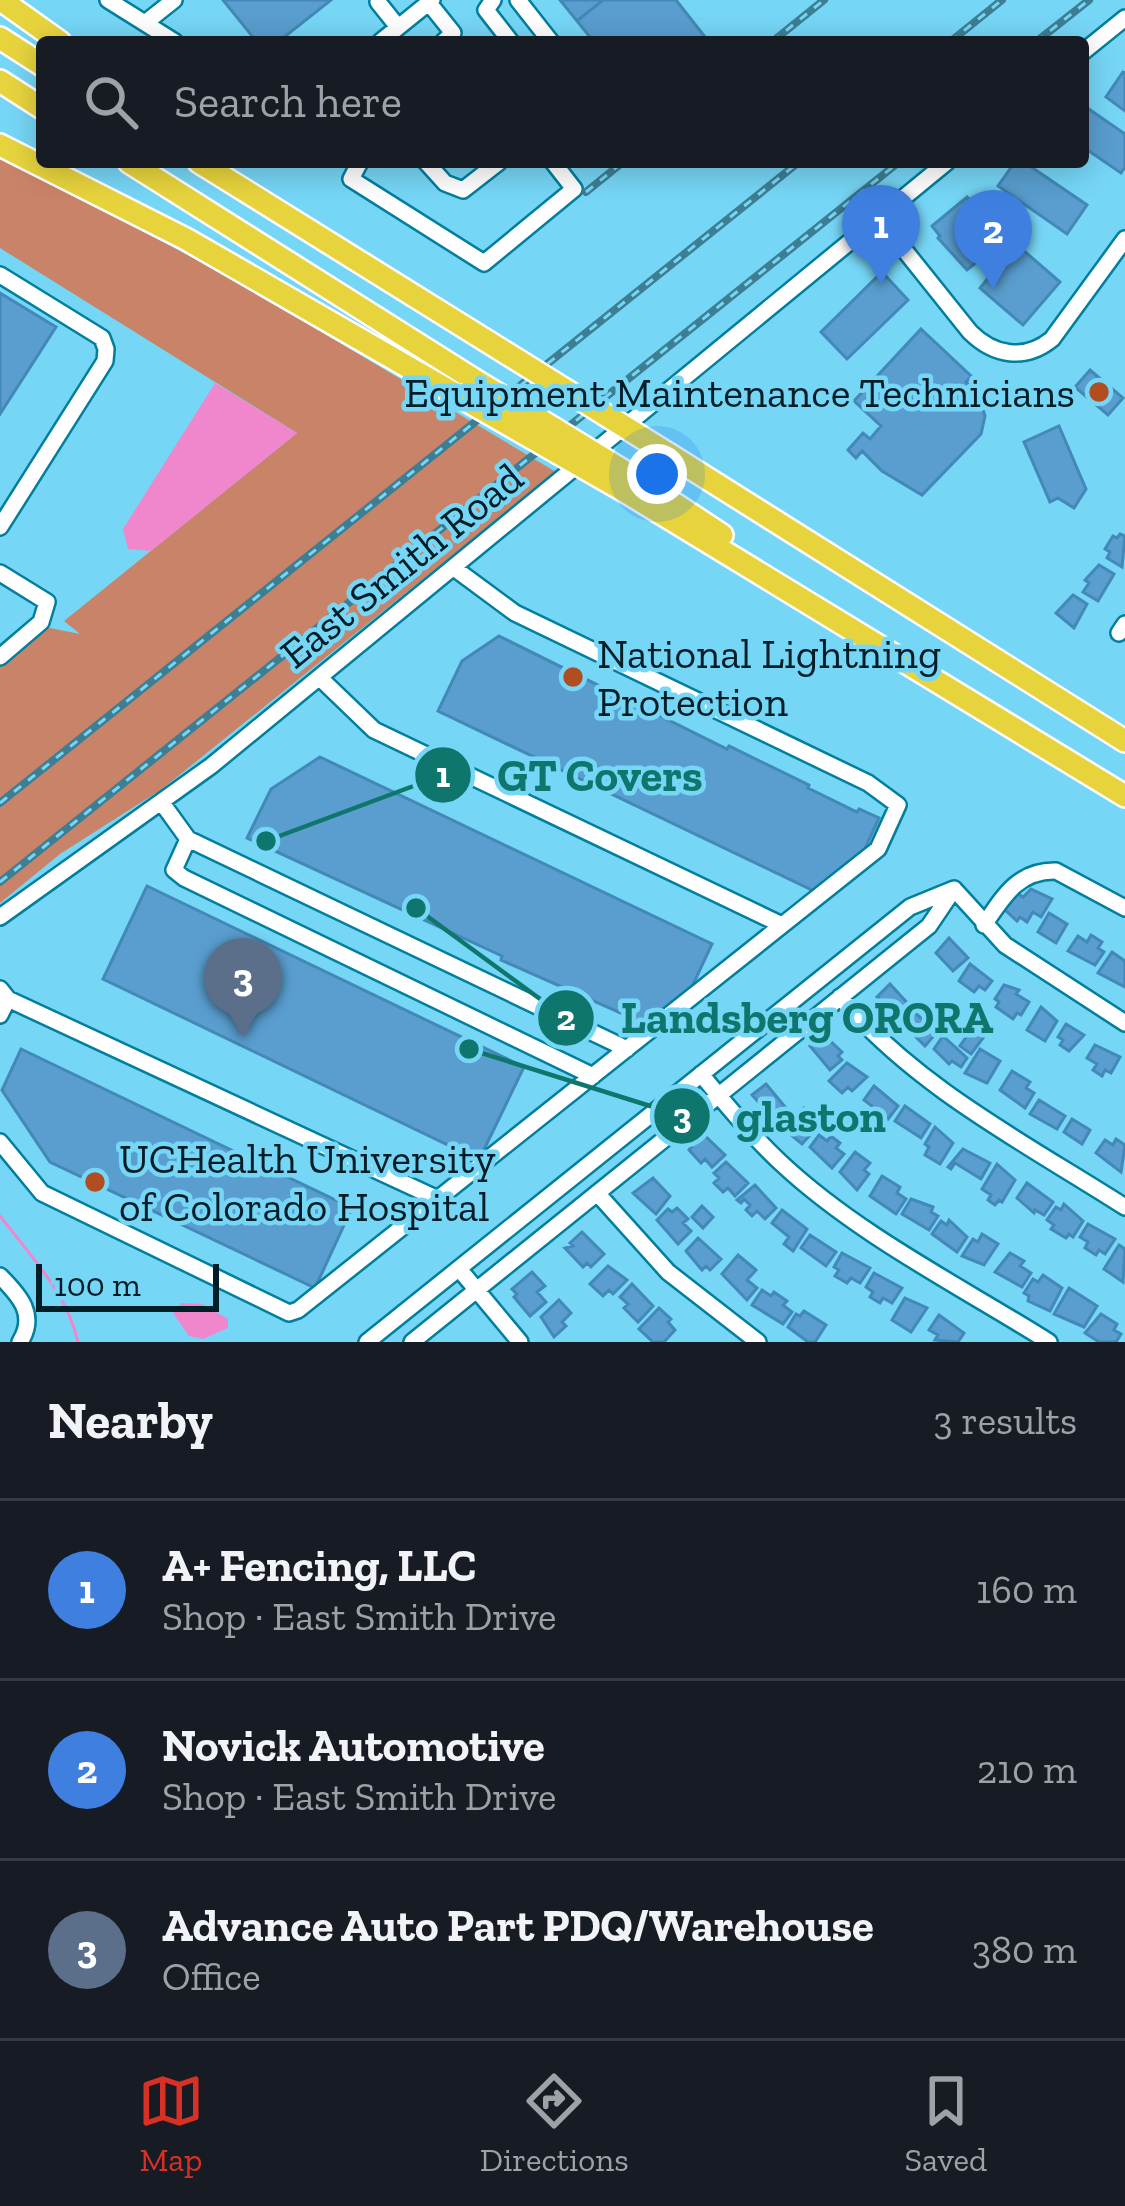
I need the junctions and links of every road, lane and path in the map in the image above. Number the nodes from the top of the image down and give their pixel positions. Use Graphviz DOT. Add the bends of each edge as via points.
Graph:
graph roads {
  1 [pos="1,0"];
  2 [pos="108,0"];
  3 [pos="174,0"];
  4 [pos="493,0"];
  5 [pos="518,0"];
  6 [pos="430,1"];
  7 [pos="378,2"];
  8 [pos="1125,18"];
  9 [pos="145,23"];
  10 [pos="398,27"];
  11 [pos="52,36"];
  12 [pos="166,36"];
  13 [pos="387,36"];
  14 [pos="450,36"];
  15 [pos="507,36"];
  16 [pos="546,36"];
  17 [pos="0,38"];
  18 [pos="1089,47"];
  19 [pos="36,61"];
  20 [pos="0,82"];
  21 [pos="36,104"];
  22 [pos="0,145"];
  23 [pos="36,163"];
  24 [pos="46,168"];
  25 [pos="138,168"];
  26 [pos="209,168"];
  27 [pos="236,168"];
  28 [pos="357,168"];
  29 [pos="431,168"];
  30 [pos="491,168"];
  31 [pos="558,168"];
  32 [pos="939,168"];
  33 [pos="878,218"];
  34 [pos="1125,239"];
  35 [pos="351,254"];
  36 [pos="0,274"];
  37 [pos="633,487"];
  38 [pos="0,527"];
  39 [pos="454,568"];
  40 [pos="0,573"];
  41 [pos="0,657"];
  42 [pos="320,678"];
  43 [pos="1125,741"];
  44 [pos="1125,796"];
  45 [pos="162,803"];
  46 [pos="188,839"];
  47 [pos="954,889"];
  48 [pos="1125,908"];
  49 [pos="0,917"];
  50 [pos="782,926"];
  51 [pos="984,926"];
  52 [pos="840,997"];
  53 [pos="2,1001"];
  54 [pos="1125,1023"];
  55 [pos="627,1049"];
  56 [pos="701,1074"];
  57 [pos="593,1076"];
  58 [pos="718,1094"];
  59 [pos="0,1142"];
  60 [pos="597,1193"];
  61 [pos="438,1199"];
  62 [pos="1125,1207"];
  63 [pos="460,1270"];
  64 [pos="0,1276"];
  65 [pos="476,1291"];
  66 [pos="20,1342"];
  67 [pos="367,1342"];
  68 [pos="412,1342"];
  69 [pos="520,1342"];
  70 [pos="758,1342"];
  71 [pos="1049,1342"];
  1 -- 11 [label="highway"];
  2 -- 9 [label="street"];
  3 -- 9 [label="street"];
  4 -- 15 [label="street" via="486,10"];
  5 -- 16 [label="street"];
  6 -- 10 [label="street"];
  6 -- 14 [label="street"];
  7 -- 10 [label="street"];
  8 -- 18 [label="street"];
  9 -- 12 [label="street"];
  10 -- 13 [label="street"];
  17 -- 19 [label="highway"];
  20 -- 21 [label="highway"];
  22 -- 23 [label="highway, bridge"];
  24 -- 37 [label="highway, bridge"];
  25 -- 37 [label="highway, bridge"];
  26 -- 35 [label="highway"];
  27 -- 35 [label="highway"];
  28 -- 31 [label="street" via="351,179 484,263 574,189"];
  29 -- 30 [label="street" via="463,190"];
  32 -- 33 [label="street, East Smith Road"];
  33 -- 34 [label="street" via="978,339 1011,354 1052,339"];
  33 -- 39 [label="street, East Smith Road"];
  35 -- 43 [label="highway, bridge"];
  36 -- 38 [label="street" via="102,338 106,350"];
  37 -- 44 [label="highway"];
  39 -- 42 [label="street, East Smith Road"];
  39 -- 50 [label="street" via="515,613 868,783 898,805 878,849"];
  40 -- 41 [label="street" via="46,602 40,622"];
  42 -- 45 [label="street, East Smith Road"];
  42 -- 50 [label="street" via="374,730"];
  45 -- 46 [label="street"];
  45 -- 49 [label="street, East Smith Road"];
  46 -- 55 [label="street"];
  46 -- 57 [label="street" via="174,870 184,878"];
  47 -- 51 [label="street"];
  47 -- 52 [label="street" via="929,926"];
  47 -- 56 [label="street" via="910,907"];
  48 -- 51 [label="street" via="1044,870 1022,878"];
  50 -- 55 [label="street"];
  51 -- 54 [label="street"];
  52 -- 58 [label="street"];
  52 -- 62 [label="street" via="920,1076"];
  53 -- 61 [label="street"];
  55 -- 57 [label="street"];
  56 -- 58 [label="street"];
  56 -- 63 [label="street"];
  57 -- 61 [label="street"];
  58 -- 60 [label="street"];
  58 -- 71 [label="street" via="812,1189"];
  59 -- 61 [label="street" via="42,1193 289,1313"];
  60 -- 65 [label="street"];
  60 -- 70 [label="street" via="668,1272"];
  63 -- 65 [label="street"];
  63 -- 67 [label="street"];
  64 -- 66 [label="street" via="25,1304 29,1321"];
  65 -- 68 [label="street"];
  65 -- 69 [label="street"];
}
